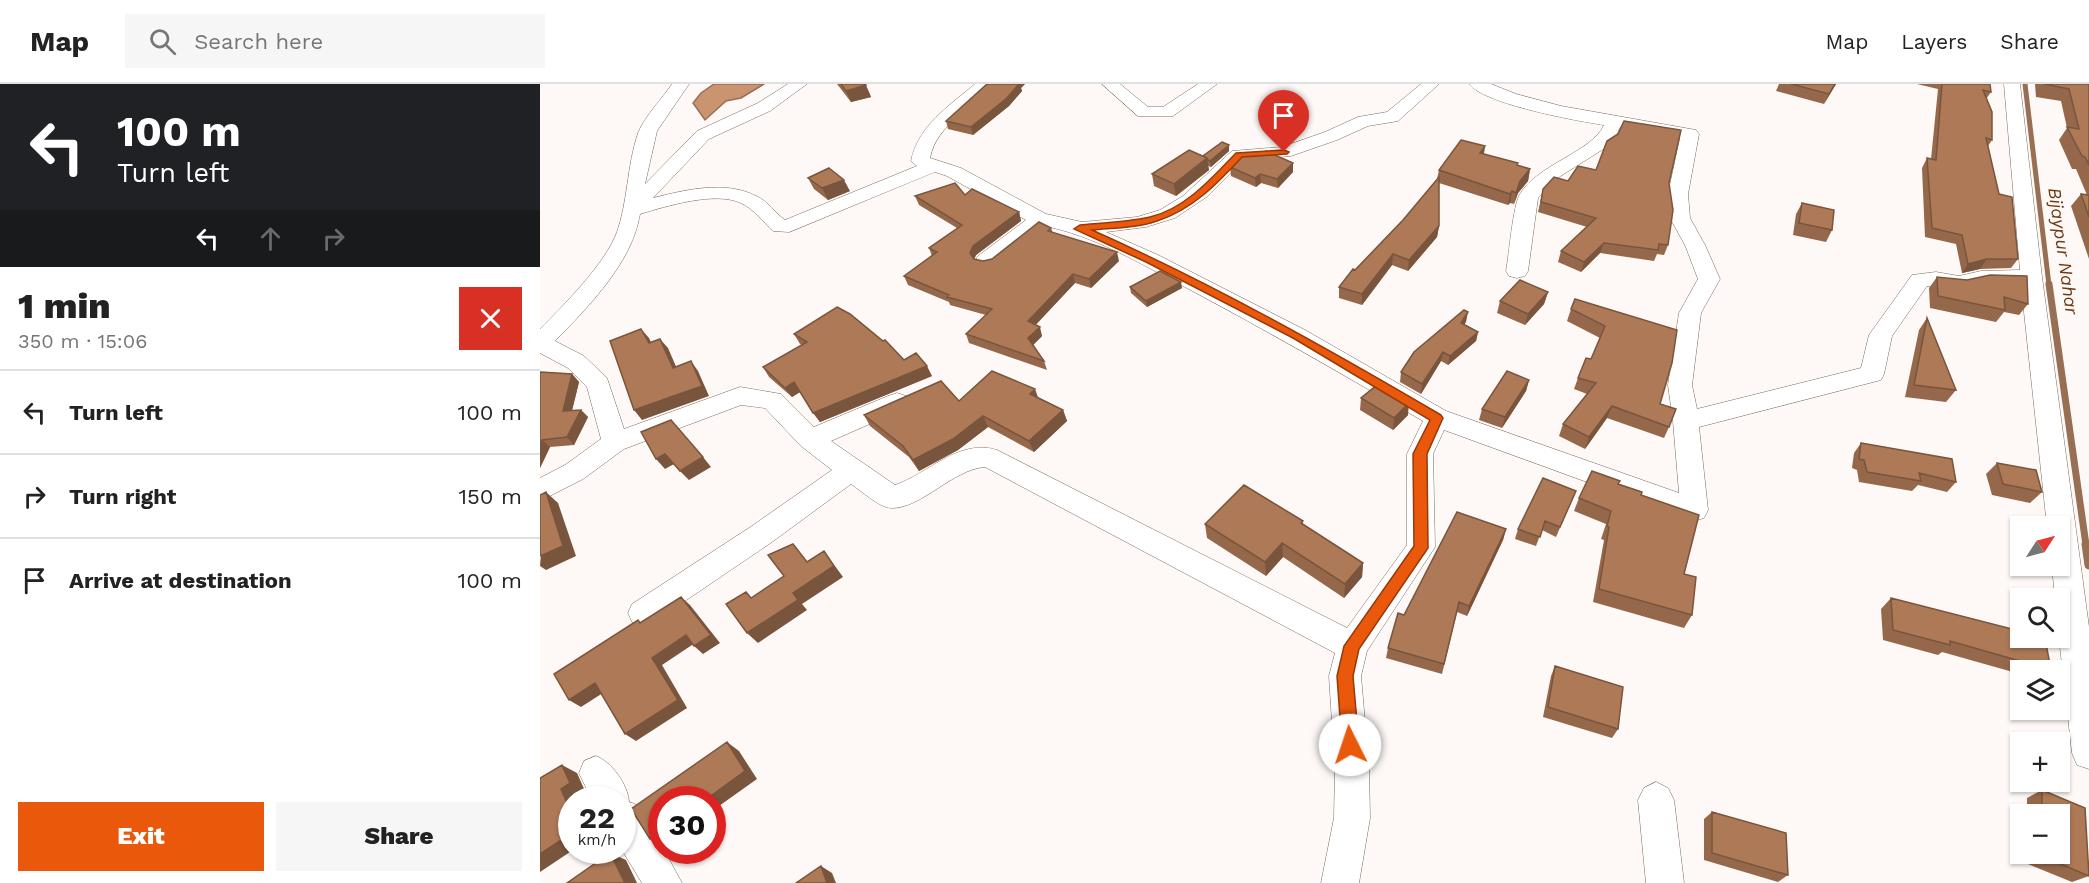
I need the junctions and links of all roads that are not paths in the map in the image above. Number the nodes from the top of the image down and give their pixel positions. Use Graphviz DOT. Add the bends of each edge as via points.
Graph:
graph roads {
  1 [pos="681,84"];
  2 [pos="799,84"];
  3 [pos="985,84"];
  4 [pos="1110,84"];
  5 [pos="1209,84"];
  6 [pos="1431,84"];
  7 [pos="1478,84"];
  8 [pos="2012,84"];
  9 [pos="1614,121"];
  10 [pos="934,166"];
  11 [pos="631,210"];
  12 [pos="1040,219"];
  13 [pos="1080,229"];
  14 [pos="986,261"];
  15 [pos="1517,271"];
  16 [pos="2031,277"];
  17 [pos="540,343"];
  18 [pos="914,395"];
  19 [pos="1437,418"];
  20 [pos="1686,421"];
  21 [pos="810,439"];
  22 [pos="615,442"];
  23 [pos="851,470"];
  24 [pos="540,490"];
  25 [pos="643,613"];
  26 [pos="1352,646"];
  27 [pos="2088,742"];
  28 [pos="1656,800"];
  29 [pos="636,840"];
  30 [pos="663,883"];
  31 [pos="1340,883"];
  32 [pos="1665,883"];
  1 -- 11 [label="street" via="648,131"];
  2 -- 11 [label="street" via="764,107 703,135"];
  3 -- 10 [label="street" via="936,127 920,152 920,161"];
  4 -- 5 [label="street" via="1144,112 1167,112"];
  6 -- 13 [label="street" via="1392,117 1364,121 1284,152 1239,155 1208,188 1172,212 1153,219"];
  7 -- 9 [label="street" via="1509,99 1570,115"];
  8 -- 16 [label="street"];
  9 -- 15 [label="street" via="1607,139 1552,173 1528,196"];
  9 -- 20 [label="street" via="1690,134 1678,194 1680,218 1709,279 1690,313 1680,385"];
  10 -- 11 [label="street" via="789,226 780,227 748,199 720,194"];
  10 -- 12 [label="street" via="954,172"];
  11 -- 17 [label="street" via="627,233 607,266 579,303"];
  12 -- 13 [label="street"];
  12 -- 14 [label="street"];
  13 -- 19 [label="street" via="1150,260 1297,336"];
  16 -- 20 [label="street" via="1981,278 1959,283 1920,280 1881,336 1872,374"];
  16 -- 27 [label="street"];
  17 -- 22 [label="street" via="576,362 598,384"];
  18 -- 21 [label="street"];
  19 -- 20 [label="street" via="1694,510"];
  19 -- 26 [label="street" via="1420,454 1421,548"];
  21 -- 22 [label="street" via="772,400 740,396"];
  21 -- 23 [label="street"];
  22 -- 24 [label="street" via="574,472"];
  23 -- 25 [label="street"];
  23 -- 26 [label="street" via="892,497 917,489 965,460 988,457"];
  26 -- 31 [label="street" via="1345,676 1352,818"];
  28 -- 32 [label="street"];
  29 -- 30 [label="street"];
}
